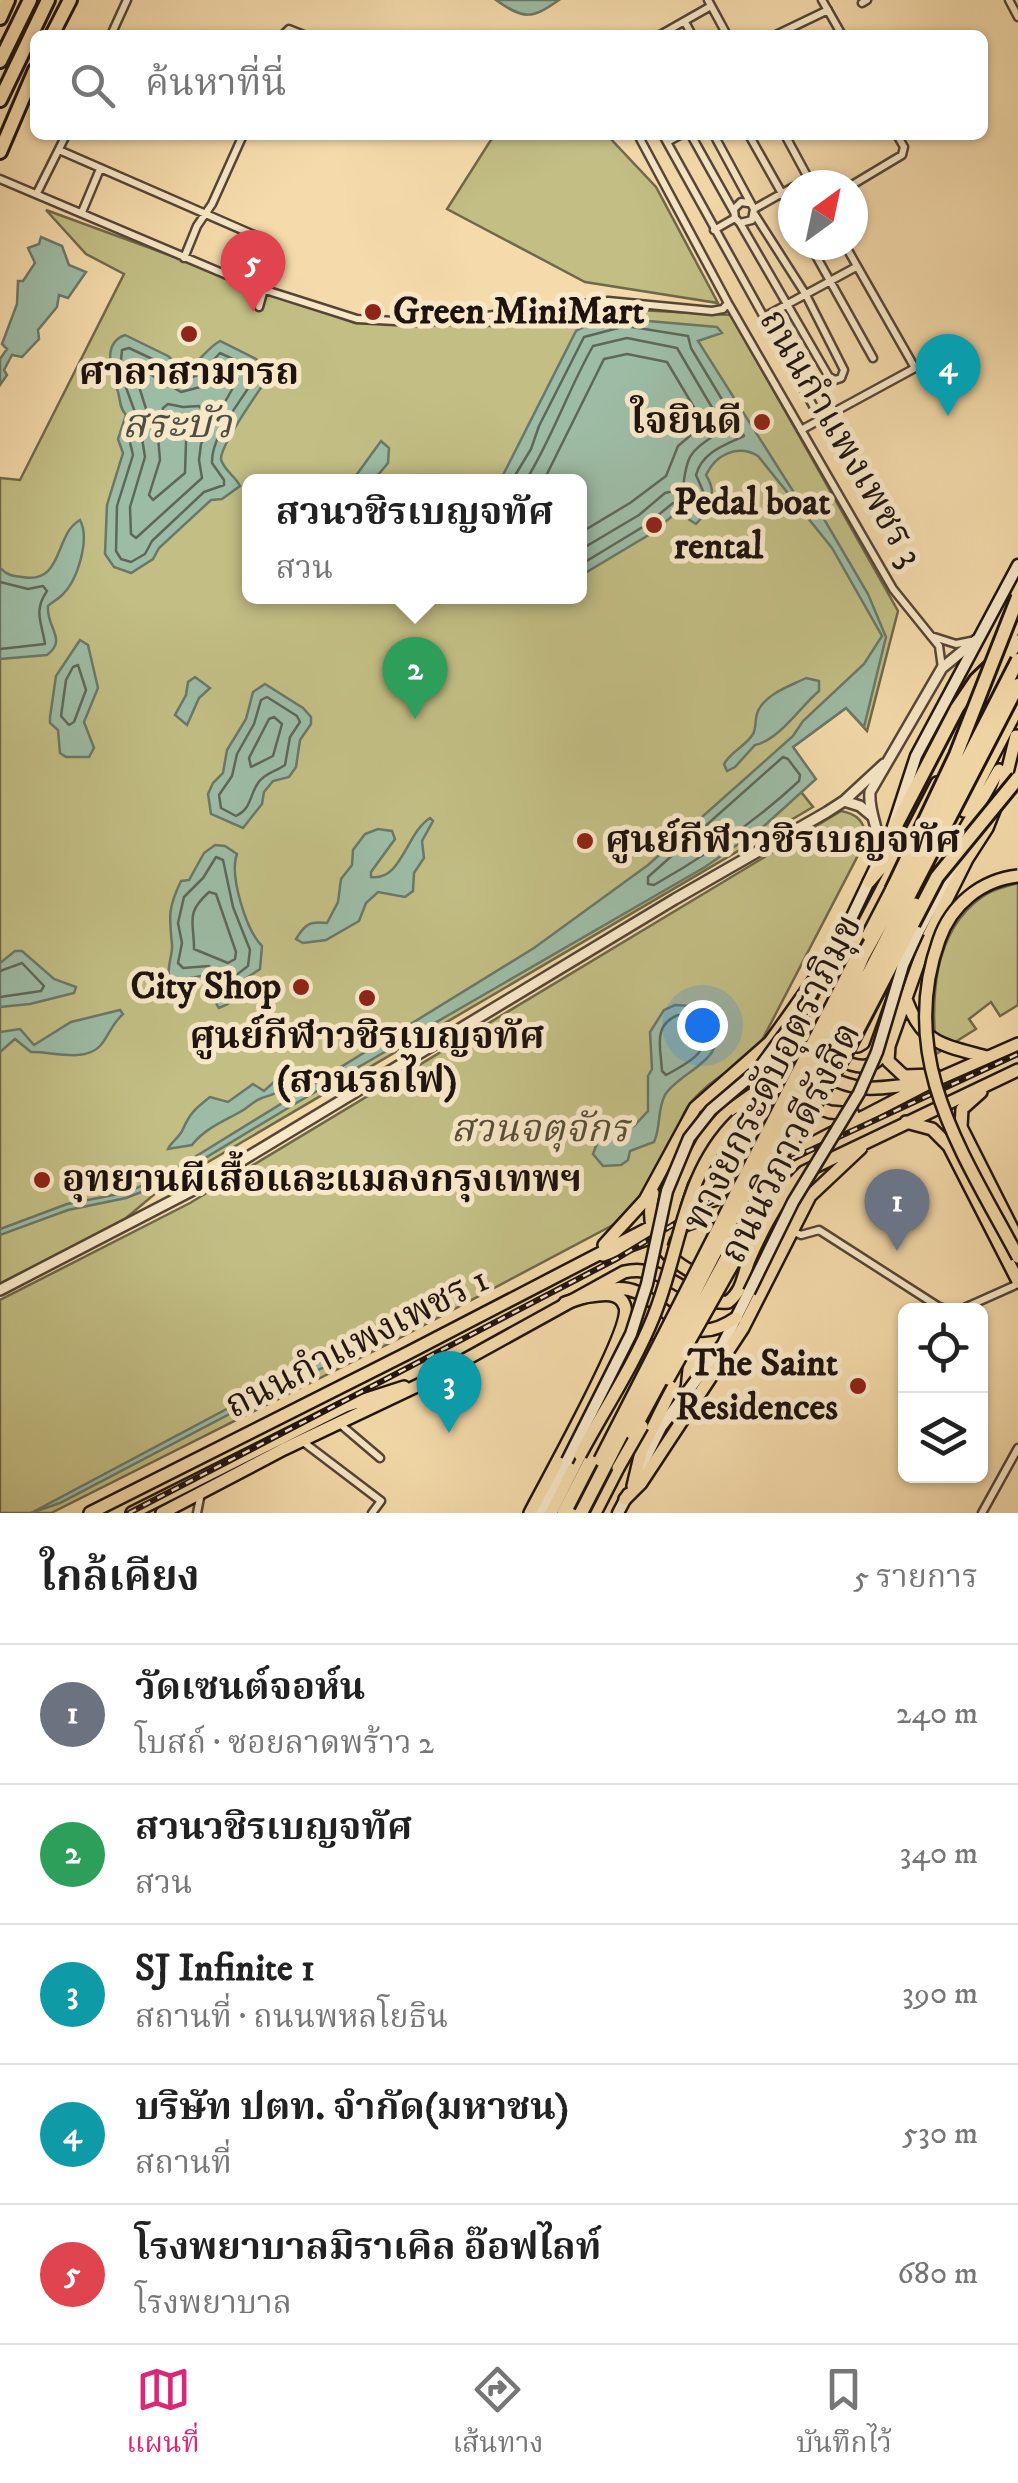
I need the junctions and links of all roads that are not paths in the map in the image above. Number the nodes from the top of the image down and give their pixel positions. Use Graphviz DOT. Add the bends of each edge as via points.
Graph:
graph roads {
  1 [pos="30,0"];
  2 [pos="48,0"];
  3 [pos="70,0"];
  4 [pos="127,0"];
  5 [pos="822,0"];
  6 [pos="1009,0"];
  7 [pos="3,1"];
  8 [pos="709,3"];
  9 [pos="828,10"];
  10 [pos="1018,17"];
  11 [pos="0,18"];
  12 [pos="684,22"];
  13 [pos="34,30"];
  14 [pos="55,30"];
  15 [pos="113,30"];
  16 [pos="669,30"];
  17 [pos="689,30"];
  18 [pos="725,30"];
  19 [pos="786,30"];
  20 [pos="839,30"];
  21 [pos="30,38"];
  22 [pos="0,61"];
  23 [pos="30,78"];
  24 [pos="30,81"];
  25 [pos="0,100"];
  26 [pos="0,132"];
  27 [pos="64,140"];
  28 [pos="241,140"];
  29 [pos="641,140"];
  30 [pos="666,140"];
  31 [pos="693,140"];
  32 [pos="717,140"];
  33 [pos="753,140"];
  34 [pos="788,140"];
  35 [pos="900,140"];
  36 [pos="59,150"];
  37 [pos="0,152"];
  38 [pos="100,169"];
  39 [pos="804,170"];
  40 [pos="868,175"];
  41 [pos="0,178"];
  42 [pos="778,185"];
  43 [pos="37,193"];
  44 [pos="778,194"];
  45 [pos="752,209"];
  46 [pos="82,212"];
  47 [pos="204,214"];
  48 [pos="736,217"];
  49 [pos="714,230"];
  50 [pos="270,242"];
  51 [pos="184,258"];
  52 [pos="818,260"];
  53 [pos="852,260"];
  54 [pos="856,267"];
  55 [pos="831,283"];
  56 [pos="264,290"];
  57 [pos="806,295"];
  58 [pos="728,303"];
  59 [pos="788,305"];
  60 [pos="259,307"];
  61 [pos="764,317"];
  62 [pos="873,358"];
  63 [pos="816,411"];
  64 [pos="801,430"];
  65 [pos="1018,565"];
  66 [pos="1018,597"];
  67 [pos="1018,619"];
  68 [pos="981,634"];
  69 [pos="930,635"];
  70 [pos="1018,640"];
  71 [pos="1018,660"];
  72 [pos="942,668"];
  73 [pos="1018,685"];
  74 [pos="1018,708"];
  75 [pos="1017,734"];
  76 [pos="884,764"];
  77 [pos="1000,770"];
  78 [pos="1018,778"];
  79 [pos="844,802"];
  80 [pos="984,808"];
  81 [pos="874,818"];
  82 [pos="890,839"];
  83 [pos="906,839"];
  84 [pos="967,859"];
  85 [pos="880,860"];
  86 [pos="1018,876"];
  87 [pos="869,882"];
  88 [pos="838,944"];
  89 [pos="863,956"];
  90 [pos="904,994"];
  91 [pos="817,1014"];
  92 [pos="1017,1044"];
  93 [pos="816,1046"];
  94 [pos="888,1046"];
  95 [pos="987,1058"];
  96 [pos="786,1064"];
  97 [pos="1018,1070"];
  98 [pos="949,1074"];
  99 [pos="996,1080"];
  100 [pos="927,1084"];
  101 [pos="870,1112"];
  102 [pos="906,1122"];
  103 [pos="681,1130"];
  104 [pos="873,1138"];
  105 [pos="971,1150"];
  106 [pos="954,1157"];
  107 [pos="778,1162"];
  108 [pos="656,1184"];
  109 [pos="785,1194"];
  110 [pos="810,1196"];
  111 [pos="796,1204"];
  112 [pos="776,1211"];
  113 [pos="719,1214"];
  114 [pos="668,1216"];
  115 [pos="794,1227"];
  116 [pos="657,1235"];
  117 [pos="760,1239"];
  118 [pos="1018,1240"];
  119 [pos="588,1257"];
  120 [pos="1018,1257"];
  121 [pos="748,1262"];
  122 [pos="642,1270"];
  123 [pos="695,1274"];
  124 [pos="1018,1283"];
  125 [pos="0,1290"];
  126 [pos="584,1298"];
  127 [pos="565,1303"];
  128 [pos="933,1303"];
  129 [pos="977,1303"];
  130 [pos="736,1318"];
  131 [pos="660,1344"];
  132 [pos="614,1350"];
  133 [pos="423,1383"];
  134 [pos="339,1423"];
  135 [pos="302,1440"];
  136 [pos="1018,1448"];
  137 [pos="380,1458"];
  138 [pos="632,1486"];
  139 [pos="201,1492"];
  140 [pos="626,1499"];
  141 [pos="166,1512"];
  142 [pos="90,1513"];
  143 [pos="132,1513"];
  144 [pos="197,1513"];
  145 [pos="372,1513"];
  146 [pos="530,1513"];
  147 [pos="540,1513"];
  148 [pos="551,1513"];
  149 [pos="563,1513"];
  150 [pos="572,1513"];
  151 [pos="582,1513"];
  152 [pos="593,1513"];
  153 [pos="618,1513"];
  154 [pos="982,1513"];
  1 -- 22 [label="highway"];
  2 -- 13 [label="highway"];
  3 -- 14 [label="highway"];
  4 -- 15 [label="street"];
  5 -- 9 [label="street"];
  6 -- 10 [label="street"];
  7 -- 11 [label="highway"];
  8 -- 12 [label="street"];
  8 -- 18 [label="street"];
  9 -- 19 [label="street"];
  9 -- 20 [label="street"];
  12 -- 16 [label="street"];
  12 -- 17 [label="street"];
  21 -- 25 [label="highway"];
  23 -- 26 [label="highway"];
  24 -- 37 [label="highway"];
  27 -- 36 [label="street"];
  28 -- 47 [label="street"];
  29 -- 58 [label="street, ถนนกำแพงเพชร 3"];
  30 -- 49 [label="street"];
  31 -- 48 [label="street"];
  32 -- 45 [label="street"];
  33 -- 42 [label="street"];
  34 -- 39 [label="street"];
  35 -- 40 [label="street" via="902,155"];
  36 -- 38 [label="street"];
  36 -- 43 [label="street"];
  38 -- 46 [label="street"];
  38 -- 47 [label="street"];
  41 -- 43 [label="street"];
  43 -- 46 [label="street"];
  44 -- 45 [label="street"];
  45 -- 48 [label="street" via="748,223"];
  45 -- 48 [label="street" via="738,204"];
  45 -- 57 [label="street"];
  46 -- 51 [label="street"];
  47 -- 50 [label="street"];
  47 -- 51 [label="street"];
  48 -- 49 [label="street"];
  48 -- 59 [label="street"];
  49 -- 61 [label="street"];
  51 -- 56 [label="street"];
  52 -- 55 [label="street"];
  53 -- 54 [label="street"];
  54 -- 55 [label="street"];
  54 -- 64 [label="street" via="915,368"];
  55 -- 57 [label="street"];
  55 -- 62 [label="street"];
  56 -- 58 [label="street" via="344,316 402,322 597,302 704,311"];
  56 -- 60 [label="street"];
  57 -- 59 [label="street"];
  57 -- 59 [label="street" via="844,370 841,378 828,376"];
  58 -- 64 [label="street, ถนนกำแพงเพชร 3"];
  59 -- 61 [label="street"];
  61 -- 63 [label="street"];
  64 -- 69 [label="street, ถนนกำแพงเพชร 3" via="893,589"];
  65 -- 68 [label="main road, ถนนวิภาวดีรังสิต"];
  66 -- 89 [label="highway, bridge" via="956,754"];
  67 -- 82 [label="highway" via="1002,656 957,708"];
  68 -- 69 [label="street" via="963,644"];
  68 -- 72 [label="street"];
  68 -- 82 [label="main road, ถนนวิภาวดีรังสิต" via="916,756"];
  69 -- 72 [label="street, ถนนกำแพงเพชร 3"];
  70 -- 83 [label="main road"];
  70 -- 150 [label="main road, ถนนวิภาวดีรังสิต, bridge"];
  71 -- 89 [label="highway, ทางยกระดับอุตราภิมุข, bridge"];
  72 -- 76 [label="street"];
  73 -- 107 [label="highway, ทางยกระดับอุตราภิมุข, bridge" via="812,1083"];
  74 -- 152 [label="main road, ถนนวิภาวดีรังสิต, bridge" via="735,1260"];
  75 -- 77 [label="main road, ถนนวิภาวดีรังสิต"];
  75 -- 84 [label="main road" via="988,828"];
  76 -- 79 [label="street"];
  76 -- 81 [label="street" via="870,792"];
  77 -- 80 [label="main road, ถนนวิภาวดีรังสิต"];
  77 -- 91 [label="main road" via="887,974 864,1043 848,1046 822,1033"];
  78 -- 107 [label="highway, bridge" via="937,877 845,1054"];
  79 -- 81 [label="street"];
  79 -- 125 [label="street" via="207,1182"];
  80 -- 84 [label="main road"];
  80 -- 130 [label="main road, ถนนวิภาวดีรังสิต, bridge" via="903,965 859,1093 793,1202"];
  81 -- 85 [label="street"];
  82 -- 85 [label="main road, ถนนวิภาวดีรังสิต"];
  83 -- 87 [label="main road"];
  83 -- 91 [label="main road"];
  84 -- 90 [label="main road"];
  85 -- 87 [label="main road, ถนนวิภาวดีรังสิต"];
  86 -- 120 [label="main road, bridge" via="985,886 954,912 932,962 925,1010 928,1062 947,1122"];
  87 -- 88 [label="main road, ถนนวิภาวดีรังสิต"];
  88 -- 103 [label="main road" via="770,1042 706,1097"];
  88 -- 147 [label="main road, ถนนวิภาวดีรังสิต, bridge" via="805,1006 757,1072 688,1138 667,1191 630,1334"];
  89 -- 151 [label="highway, ทางยกระดับอุตราภิมุข, bridge"];
  90 -- 94 [label="main road"];
  90 -- 95 [label="main road" via="931,1040"];
  91 -- 93 [label="main road" via="811,1032"];
  92 -- 95 [label="main road"];
  93 -- 94 [label="main road" via="858,1069 876,1062"];
  93 -- 96 [label="main road" via="800,1043"];
  94 -- 98 [label="main road" via="888,1061 904,1076"];
  95 -- 98 [label="main road"];
  96 -- 100 [label="main road" via="860,1090"];
  96 -- 103 [label="main road" via="720,1114 694,1144 684,1143"];
  96 -- 114 [label="main road" via="706,1136"];
  97 -- 99 [label="main road"];
  98 -- 100 [label="main road"];
  99 -- 102 [label="main road"];
  99 -- 105 [label="main road" via="962,1109"];
  100 -- 101 [label="main road"];
  101 -- 114 [label="main road"];
  101 -- 148 [label="main road, bridge" via="840,1114 777,1096 737,1120 716,1143 700,1168 654,1314"];
  102 -- 104 [label="main road"];
  102 -- 106 [label="main road" via="932,1129"];
  103 -- 108 [label="main road"];
  104 -- 109 [label="main road" via="816,1165"];
  104 -- 110 [label="main road"];
  105 -- 106 [label="main road" via="960,1147"];
  105 -- 118 [label="main road"];
  106 -- 124 [label="main road"];
  107 -- 152 [label="highway, ทางยกระดับอุตราภิมุข, bridge"];
  108 -- 116 [label="main road"];
  108 -- 119 [label="main road" via="628,1222"];
  109 -- 111 [label="main road"];
  109 -- 112 [label="main road"];
  109 -- 113 [label="main road, ถนนกำแพงเพชร 1"];
  110 -- 111 [label="main road"];
  110 -- 115 [label="main road"];
  111 -- 112 [label="main road"];
  111 -- 115 [label="main road"];
  112 -- 117 [label="main road"];
  113 -- 116 [label="main road, ถนนกำแพงเพชร 1"];
  113 -- 117 [label="main road" via="750,1214"];
  114 -- 116 [label="main road"];
  115 -- 128 [label="street" via="801,1235 819,1230"];
  115 -- 140 [label="main road" via="716,1371"];
  116 -- 119 [label="main road, ถนนกำแพงเพชร 1"];
  116 -- 123 [label="main road" via="676,1262"];
  117 -- 121 [label="main road"];
  119 -- 142 [label="main road, ถนนกำแพงเพชร 1"];
  121 -- 122 [label="main road" via="735,1297 722,1303"];
  121 -- 123 [label="main road" via="724,1282"];
  122 -- 123 [label="main road"];
  122 -- 127 [label="main road" via="615,1276"];
  124 -- 129 [label="street"];
  126 -- 127 [label="main road"];
  126 -- 130 [label="main road" via="619,1287 635,1290 700,1331 718,1330"];
  126 -- 132 [label="main road" via="610,1294 625,1306"];
  127 -- 133 [label="main road"];
  130 -- 138 [label="main road, ถนนวิภาวดีรังสิต" via="661,1427"];
  131 -- 132 [label="main road" via="634,1336"];
  131 -- 138 [label="main road" via="677,1370"];
  131 -- 149 [label="main road" via="641,1360"];
  132 -- 146 [label="main road"];
  133 -- 134 [label="main road"];
  133 -- 143 [label="main road" via="345,1406"];
  134 -- 135 [label="main road"];
  134 -- 137 [label="street"];
  135 -- 139 [label="main road"];
  135 -- 145 [label="street" via="381,1501"];
  136 -- 154 [label="street"];
  138 -- 140 [label="main road, ถนนวิภาวดีรังสิต"];
  139 -- 141 [label="main road"];
  139 -- 144 [label="street"];
  140 -- 153 [label="main road, ถนนวิภาวดีรังสิต"];
}
